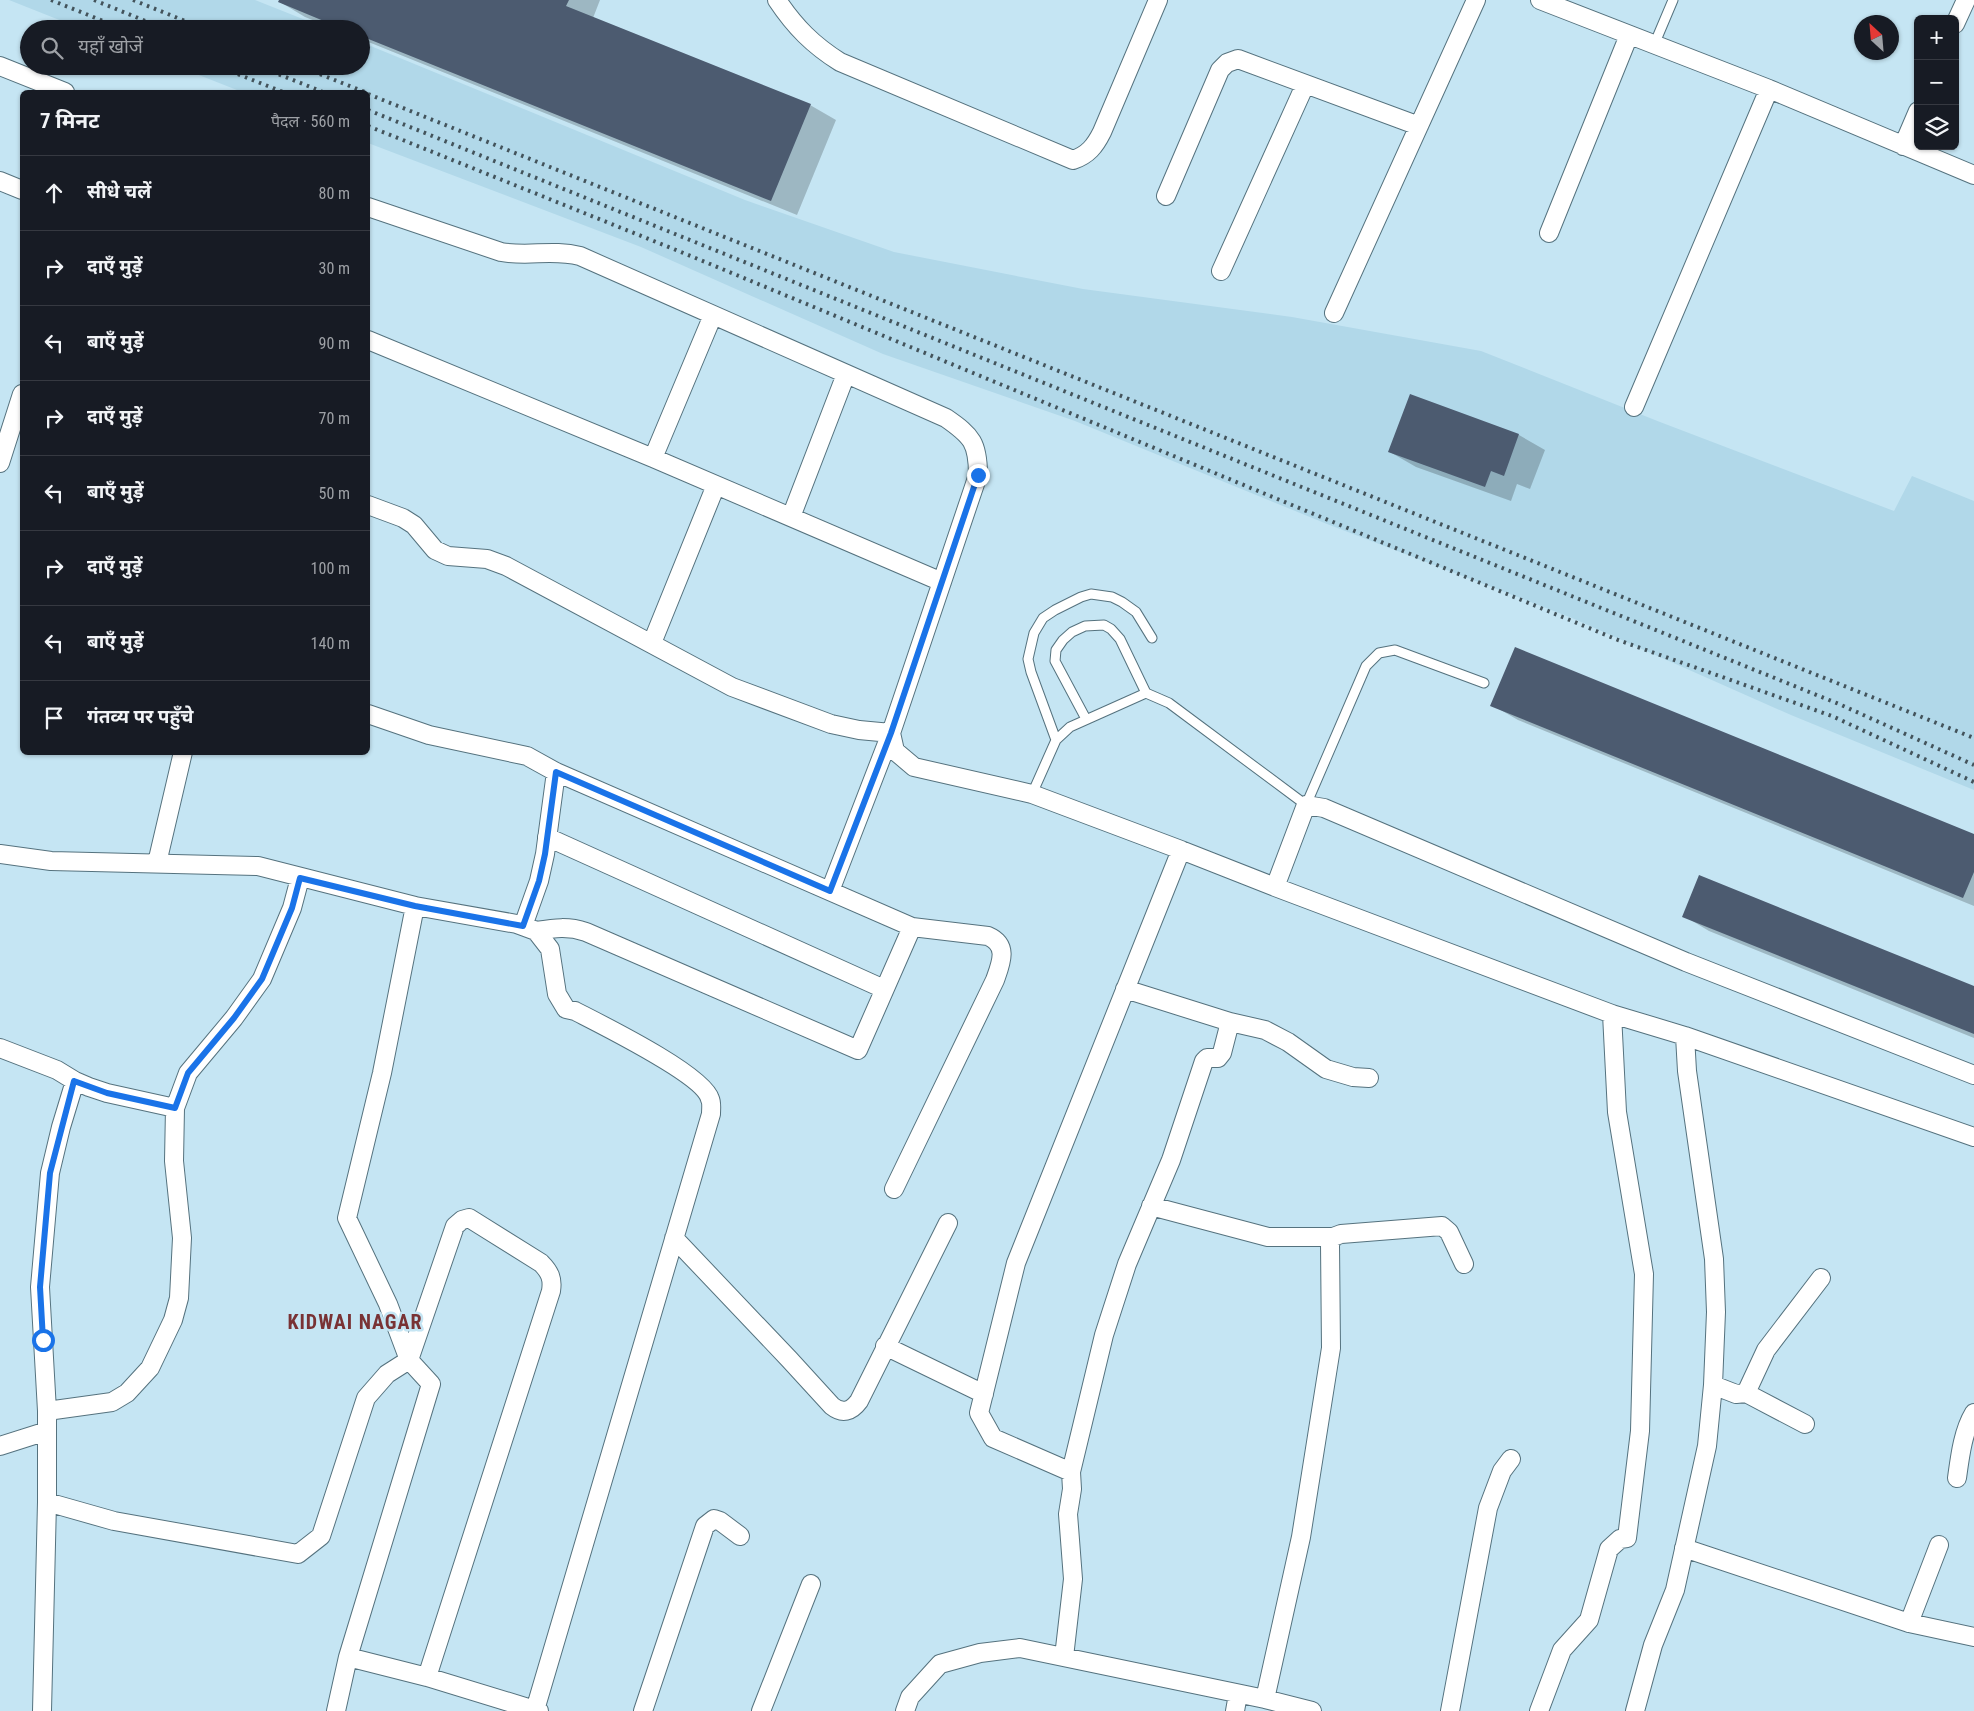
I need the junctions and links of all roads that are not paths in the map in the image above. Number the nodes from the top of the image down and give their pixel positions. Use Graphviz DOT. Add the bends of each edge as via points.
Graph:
graph roads {
  1 [pos="777,0"];
  2 [pos="1158,0"];
  3 [pos="1476,0"];
  4 [pos="1540,0"];
  5 [pos="1673,0"];
  6 [pos="1966,0"];
  7 [pos="1959,15"];
  8 [pos="1629,35"];
  9 [pos="1654,45"];
  10 [pos="0,66"];
  11 [pos="20,74"];
  12 [pos="22,75"];
  13 [pos="1305,85"];
  14 [pos="60,90"];
  15 [pos="1769,90"];
  16 [pos="1914,121"];
  17 [pos="1419,126"];
  18 [pos="1903,146"];
  19 [pos="1974,176"];
  20 [pos="0,181"];
  21 [pos="20,189"];
  22 [pos="1166,196"];
  23 [pos="370,208"];
  24 [pos="1549,233"];
  25 [pos="1221,271"];
  26 [pos="1334,313"];
  27 [pos="713,315"];
  28 [pos="370,341"];
  29 [pos="846,374"];
  30 [pos="20,397"];
  31 [pos="1634,407"];
  32 [pos="7,417"];
  33 [pos="652,458"];
  34 [pos="0,463"];
  35 [pos="716,485"];
  36 [pos="370,506"];
  37 [pos="791,517"];
  38 [pos="942,582"];
  39 [pos="1152,638"];
  40 [pos="652,643"];
  41 [pos="1484,683"];
  42 [pos="1146,693"];
  43 [pos="370,715"];
  44 [pos="1086,719"];
  45 [pos="891,733"];
  46 [pos="1056,740"];
  47 [pos="182,755"];
  48 [pos="556,772"];
  49 [pos="1032,794"];
  50 [pos="1306,805"];
  51 [pos="547,837"];
  52 [pos="1181,850"];
  53 [pos="0,854"];
  54 [pos="157,863"];
  55 [pos="300,878"];
  56 [pos="1275,886"];
  57 [pos="830,891"];
  58 [pos="415,906"];
  59 [pos="912,927"];
  60 [pos="529,928"];
  61 [pos="884,989"];
  62 [pos="1125,989"];
  63 [pos="1612,1014"];
  64 [pos="1230,1022"];
  65 [pos="1685,1036"];
  66 [pos="0,1048"];
  67 [pos="1974,1075"];
  68 [pos="1368,1078"];
  69 [pos="74,1081"];
  70 [pos="175,1108"];
  71 [pos="1974,1137"];
  72 [pos="894,1188"];
  73 [pos="1151,1206"];
  74 [pos="948,1223"];
  75 [pos="1333,1237"];
  76 [pos="674,1238"];
  77 [pos="1464,1264"];
  78 [pos="1821,1278"];
  79 [pos="886,1346"];
  80 [pos="409,1360"];
  81 [pos="1713,1386"];
  82 [pos="1746,1393"];
  83 [pos="984,1394"];
  84 [pos="47,1411"];
  85 [pos="1974,1412"];
  86 [pos="1805,1424"];
  87 [pos="47,1431"];
  88 [pos="0,1446"];
  89 [pos="1511,1459"];
  90 [pos="1071,1472"];
  91 [pos="1957,1478"];
  92 [pos="47,1502"];
  93 [pos="740,1536"];
  94 [pos="1938,1545"];
  95 [pos="1684,1548"];
  96 [pos="811,1584"];
  97 [pos="1909,1623"];
  98 [pos="1974,1637"];
  99 [pos="348,1657"];
  100 [pos="1064,1657"];
  101 [pos="427,1676"];
  102 [pos="1238,1694"];
  103 [pos="1265,1699"];
  104 [pos="537,1710"];
  105 [pos="42,1711"];
  106 [pos="336,1711"];
  107 [pos="642,1711"];
  108 [pos="761,1711"];
  109 [pos="905,1711"];
  110 [pos="1235,1711"];
  111 [pos="1312,1711"];
  112 [pos="1450,1711"];
  113 [pos="1539,1711"];
  114 [pos="1635,1711"];
  1 -- 2 [label="street" via="799,30 819,49 840,62 1073,160 1083,157 1102,132"];
  3 -- 17 [label="street"];
  4 -- 8 [label="street"];
  5 -- 9 [label="lane"];
  6 -- 7 [label="street"];
  8 -- 9 [label="street"];
  8 -- 24 [label="street"];
  9 -- 15 [label="street"];
  10 -- 11 [label="street"];
  12 -- 14 [label="street"];
  13 -- 17 [label="street"];
  13 -- 22 [label="street" via="1238,59 1226,63 1220,70"];
  13 -- 25 [label="street"];
  15 -- 18 [label="street"];
  15 -- 31 [label="street"];
  16 -- 18 [label="street"];
  17 -- 26 [label="street"];
  18 -- 19 [label="street"];
  20 -- 21 [label="street"];
  23 -- 27 [label="street" via="501,252 515,255 564,252 580,256"];
  27 -- 29 [label="street"];
  27 -- 33 [label="street"];
  28 -- 33 [label="street"];
  29 -- 37 [label="street"];
  29 -- 38 [label="street" via="946,418 973,441 978,455 978,475"];
  30 -- 32 [label="street"];
  32 -- 34 [label="street"];
  33 -- 35 [label="street"];
  35 -- 37 [label="street"];
  35 -- 40 [label="street"];
  36 -- 40 [label="street" via="403,518 435,550 448,556 486,559 506,566"];
  37 -- 38 [label="street"];
  38 -- 45 [label="street"];
  39 -- 46 [label="lane" via="1136,612 1112,597 1091,594 1081,597 1043,618 1034,632 1028,659"];
  40 -- 45 [label="street" via="763,700 831,724"];
  41 -- 50 [label="lane" via="1395,650 1379,653 1366,666"];
  42 -- 44 [label="lane"];
  42 -- 44 [label="lane" via="1112,629 1104,625 1085,626 1063,640 1056,650 1055,661"];
  42 -- 50 [label="lane" via="1169,703"];
  43 -- 48 [label="street" via="429,735 527,756"];
  44 -- 46 [label="lane" via="1070,727"];
  45 -- 49 [label="street" via="895,752 914,767"];
  45 -- 57 [label="street"];
  46 -- 49 [label="lane"];
  47 -- 54 [label="street"];
  48 -- 51 [label="street"];
  48 -- 57 [label="street"];
  49 -- 52 [label="street"];
  50 -- 56 [label="street"];
  50 -- 67 [label="street" via="1324,808 1686,962"];
  51 -- 60 [label="street"];
  51 -- 61 [label="street"];
  52 -- 56 [label="street"];
  52 -- 62 [label="street"];
  53 -- 54 [label="street" via="51,861"];
  54 -- 55 [label="street" via="258,866"];
  55 -- 58 [label="street"];
  55 -- 70 [label="street" via="292,908 262,979 188,1073"];
  56 -- 63 [label="street"];
  57 -- 59 [label="street"];
  58 -- 60 [label="street"];
  58 -- 80 [label="street" via="382,1073 347,1218 388,1304"];
  59 -- 61 [label="street"];
  59 -- 72 [label="street" via="988,936 997,940 1002,948 1001,964"];
  60 -- 61 [label="street" via="572,927 586,932 858,1050"];
  60 -- 76 [label="street" via="550,949 557,994 566,1008 681,1069 703,1087 710,1098 711,1114"];
  62 -- 64 [label="street"];
  62 -- 83 [label="street" via="1016,1263"];
  63 -- 65 [label="street"];
  63 -- 113 [label="street" via="1617,1112 1644,1274 1640,1431 1627,1538 1620,1539 1609,1549 1589,1620 1562,1650"];
  64 -- 68 [label="street" via="1266,1030 1326,1069"];
  64 -- 73 [label="street" via="1222,1053 1218,1058 1204,1061 1171,1160"];
  65 -- 71 [label="street"];
  65 -- 81 [label="street" via="1687,1071 1714,1259"];
  66 -- 69 [label="street" via="57,1070"];
  69 -- 70 [label="street" via="107,1093"];
  69 -- 84 [label="street" via="50,1173 40,1279"];
  70 -- 84 [label="street" via="174,1161 182,1238 180,1298 173,1320 150,1368 128,1393 112,1402"];
  73 -- 75 [label="street" via="1268,1237"];
  73 -- 90 [label="street" via="1127,1264 1104,1335"];
  74 -- 79 [label="street"];
  75 -- 77 [label="street" via="1442,1226 1449,1232"];
  75 -- 103 [label="street" via="1330,1244 1331,1348 1301,1537"];
  76 -- 79 [label="street" via="838,1410 854,1408"];
  76 -- 104 [label="street"];
  78 -- 82 [label="street" via="1766,1350"];
  79 -- 83 [label="street"];
  80 -- 92 [label="street" via="387,1374 366,1398 321,1536 298,1554 114,1521"];
  80 -- 99 [label="street" via="431,1384"];
  80 -- 101 [label="street" via="455,1226 462,1220 469,1218 548,1270 552,1280 551,1291"];
  81 -- 82 [label="street" via="1736,1394"];
  81 -- 95 [label="street" via="1707,1446"];
  82 -- 86 [label="street"];
  83 -- 90 [label="street" via="979,1413 994,1438"];
  84 -- 87 [label="street"];
  85 -- 91 [label="street"];
  87 -- 88 [label="street"];
  87 -- 92 [label="street"];
  89 -- 112 [label="street" via="1502,1471 1488,1508"];
  90 -- 100 [label="street" via="1068,1514 1073,1579"];
  92 -- 105 [label="street"];
  93 -- 107 [label="street" via="720,1521 714,1520 705,1526"];
  94 -- 97 [label="street"];
  95 -- 97 [label="street"];
  95 -- 114 [label="street" via="1675,1590 1653,1645"];
  96 -- 108 [label="street"];
  97 -- 98 [label="street"];
  99 -- 101 [label="street"];
  99 -- 106 [label="street"];
  100 -- 102 [label="street"];
  100 -- 109 [label="street" via="1020,1648 980,1653 940,1664 910,1697"];
  101 -- 104 [label="street"];
  102 -- 103 [label="street"];
  102 -- 110 [label="street"];
  103 -- 111 [label="street"];
}
